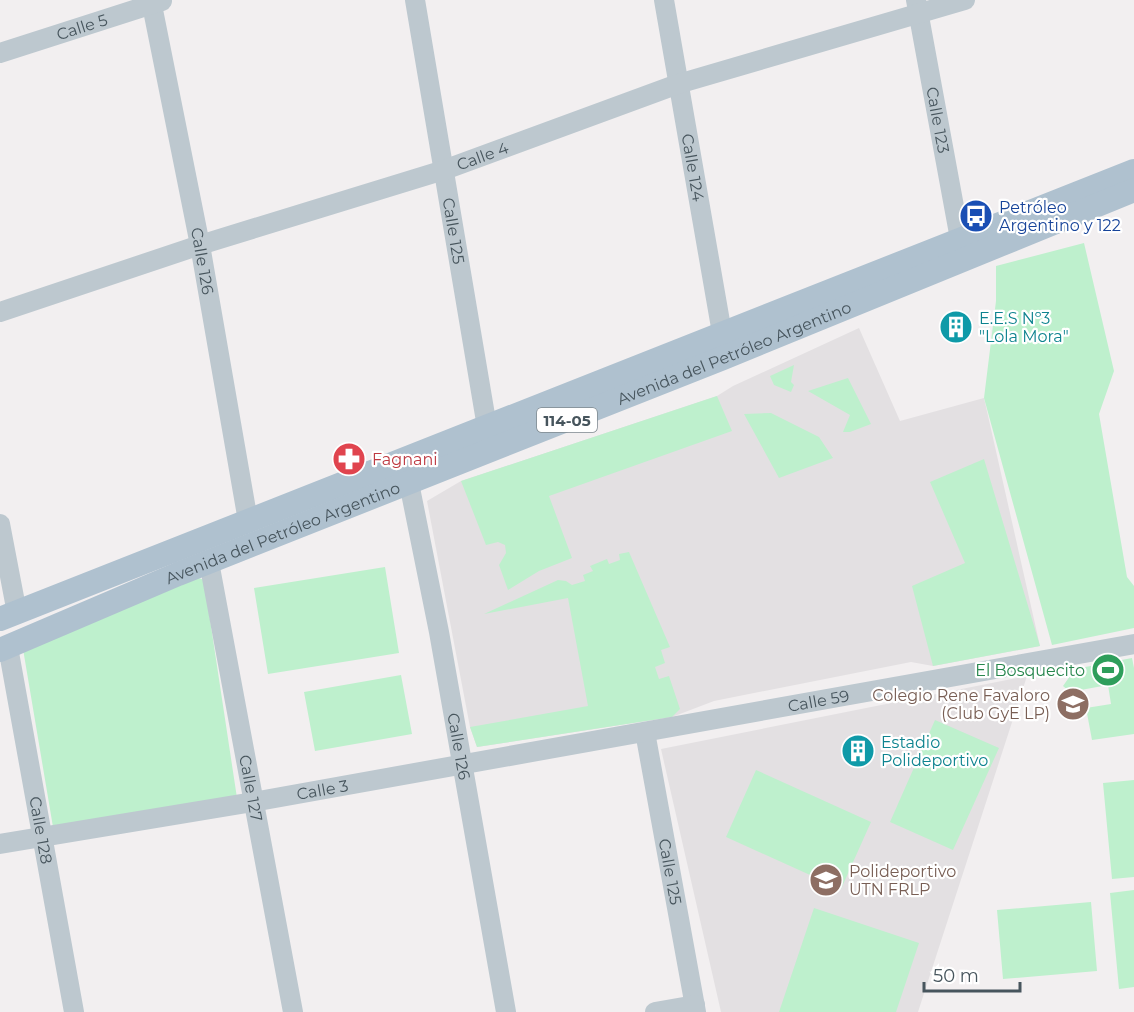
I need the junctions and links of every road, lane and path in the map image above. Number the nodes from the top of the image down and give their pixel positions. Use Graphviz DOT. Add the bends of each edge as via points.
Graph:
graph roads {
  1 [pos="415,0"];
  2 [pos="664,0"];
  3 [pos="965,0"];
  4 [pos="155,1"];
  5 [pos="917,7"];
  6 [pos="0,53"];
  7 [pos="678,84"];
  8 [pos="444,170"];
  9 [pos="1134,171"];
  10 [pos="1134,190"];
  11 [pos="960,239"];
  12 [pos="200,245"];
  13 [pos="0,312"];
  14 [pos="722,333"];
  15 [pos="487,427"];
  16 [pos="409,483"];
  17 [pos="248,521"];
  18 [pos="0,524"];
  19 [pos="209,562"];
  20 [pos="9,616"];
  21 [pos="1134,645"];
  22 [pos="4,649"];
  23 [pos="645,732"];
  24 [pos="463,764"];
  25 [pos="253,802"];
  26 [pos="42,838"];
  27 [pos="0,844"];
  28 [pos="696,1009"];
  29 [pos="74,1012"];
  30 [pos="293,1012"];
  31 [pos="506,1012"];
  32 [pos="655,1012"];
  1 -- 8 [label="street, Calle 125"];
  2 -- 7 [label="street, Calle 124"];
  3 -- 5 [label="street, Calle 4"];
  4 -- 6 [label="street, Calle 5"];
  4 -- 12 [label="street, Calle 126"];
  5 -- 7 [label="street, Calle 4"];
  5 -- 11 [label="street, Calle 123"];
  7 -- 8 [label="street, Calle 4"];
  7 -- 14 [label="street, Calle 124"];
  8 -- 12 [label="street, Calle 4"];
  8 -- 15 [label="street, Calle 125"];
  9 -- 11 [label="main road, Avenida del Petróleo Argentino / 114-05"];
  10 -- 16 [label="main road, Avenida del Petróleo Argentino / 114-05"];
  11 -- 14 [label="main road, Avenida del Petróleo Argentino / 114-05"];
  12 -- 13 [label="street, Calle 4"];
  12 -- 17 [label="street, Calle 126"];
  14 -- 15 [label="main road, Avenida del Petróleo Argentino / 114-05"];
  15 -- 17 [label="main road, Avenida del Petróleo Argentino / 114-05"];
  16 -- 19 [label="main road, Avenida del Petróleo Argentino / 114-05"];
  16 -- 24 [label="street, Calle 126"];
  17 -- 20 [label="main road, Avenida del Petróleo Argentino / 114-05"];
  18 -- 20 [label="street"];
  19 -- 22 [label="main road, Avenida del Petróleo Argentino / 114-05"];
  19 -- 25 [label="street, Calle 127"];
  21 -- 23 [label="street, Calle 59"];
  22 -- 26 [label="street, Calle 128"];
  23 -- 24 [label="street, Calle 3"];
  23 -- 28 [label="street, Calle 125"];
  24 -- 25 [label="street, Calle 3"];
  24 -- 31 [label="street, Calle 126"];
  25 -- 26 [label="street, Calle 3"];
  25 -- 30 [label="street, Calle 127"];
  26 -- 27 [label="street, Calle 3"];
  26 -- 29 [label="street, Calle 128"];
  28 -- 32 [label="street"];
}
